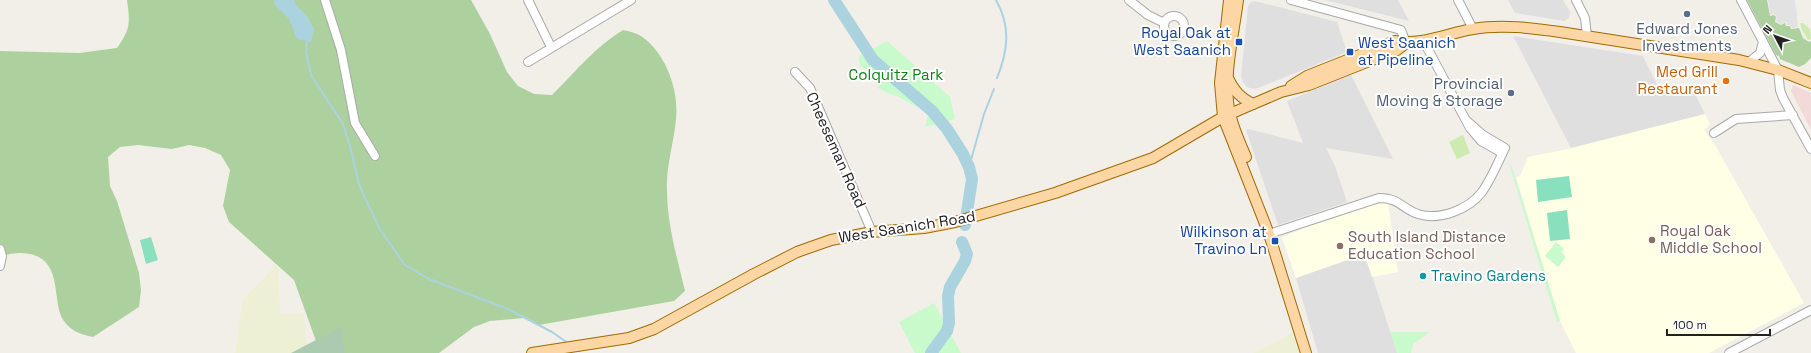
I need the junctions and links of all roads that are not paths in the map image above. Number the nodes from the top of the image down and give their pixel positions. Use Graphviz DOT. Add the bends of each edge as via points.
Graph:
graph roads {
  1 [pos="325,0"];
  2 [pos="528,0"];
  3 [pos="631,0"];
  4 [pos="1129,0"];
  5 [pos="1229,0"];
  6 [pos="1238,0"];
  7 [pos="1291,0"];
  8 [pos="1458,0"];
  9 [pos="1576,0"];
  10 [pos="1741,0"];
  11 [pos="1164,23"];
  12 [pos="1473,29"];
  13 [pos="1587,36"];
  14 [pos="1423,40"];
  15 [pos="1763,42"];
  16 [pos="1406,43"];
  17 [pos="551,47"];
  18 [pos="528,62"];
  19 [pos="1749,62"];
  20 [pos="1778,70"];
  21 [pos="795,72"];
  22 [pos="1228,79"];
  23 [pos="1811,83"];
  24 [pos="1253,104"];
  25 [pos="1793,115"];
  26 [pos="1226,116"];
  27 [pos="1714,133"];
  28 [pos="1811,149"];
  29 [pos="374,156"];
  30 [pos="872,232"];
  31 [pos="1269,233"];
  32 [pos="0,250"];
  33 [pos="0,266"];
  34 [pos="1811,310"];
  35 [pos="1744,345"];
  36 [pos="532,353"];
  37 [pos="1306,353"];
  38 [pos="1729,353"];
  39 [pos="1748,353"];
  1 -- 29 [label="street" via="341,50 356,123"];
  2 -- 17 [label="street"];
  3 -- 17 [label="street"];
  4 -- 11 [label="street" via="1151,17"];
  5 -- 26 [label="main road" via="1220,82"];
  6 -- 22 [label="main road"];
  7 -- 16 [label="street" via="1401,30"];
  8 -- 12 [label="street"];
  9 -- 13 [label="street" via="1585,18"];
  10 -- 15 [label="street"];
  12 -- 13 [label="main road, West Saanich Road" via="1534,28"];
  12 -- 14 [label="main road, West Saanich Road"];
  13 -- 19 [label="main road, West Saanich Road"];
  14 -- 16 [label="main road, West Saanich Road"];
  14 -- 31 [label="street" via="1467,121 1504,151 1476,199 1456,211 1427,216 1412,211 1396,200 1379,198 1300,224 1292,232"];
  15 -- 19 [label="street" via="1760,54"];
  15 -- 20 [label="street"];
  16 -- 24 [label="main road, West Saanich Road" via="1393,42 1307,76 1281,92"];
  17 -- 18 [label="street"];
  19 -- 20 [label="main road, West Saanich Road"];
  20 -- 23 [label="main road, West Saanich Road"];
  20 -- 25 [label="street" via="1780,90"];
  21 -- 30 [label="street, Cheeseman Road" via="810,88"];
  22 -- 24 [label="main road" via="1234,91"];
  22 -- 26 [label="main road"];
  24 -- 26 [label="main road, West Saanich Road"];
  25 -- 27 [label="street" via="1736,119"];
  25 -- 28 [label="street"];
  26 -- 30 [label="main road, West Saanich Road" via="1153,158 1038,199 955,222 924,228"];
  26 -- 31 [label="main road"];
  30 -- 36 [label="main road, West Saanich Road" via="831,240 797,252 654,329 629,338"];
  31 -- 37 [label="main road"];
  32 -- 33 [label="street"];
  34 -- 35 [label="street"];
  35 -- 38 [label="street"];
  35 -- 39 [label="street"];
}
